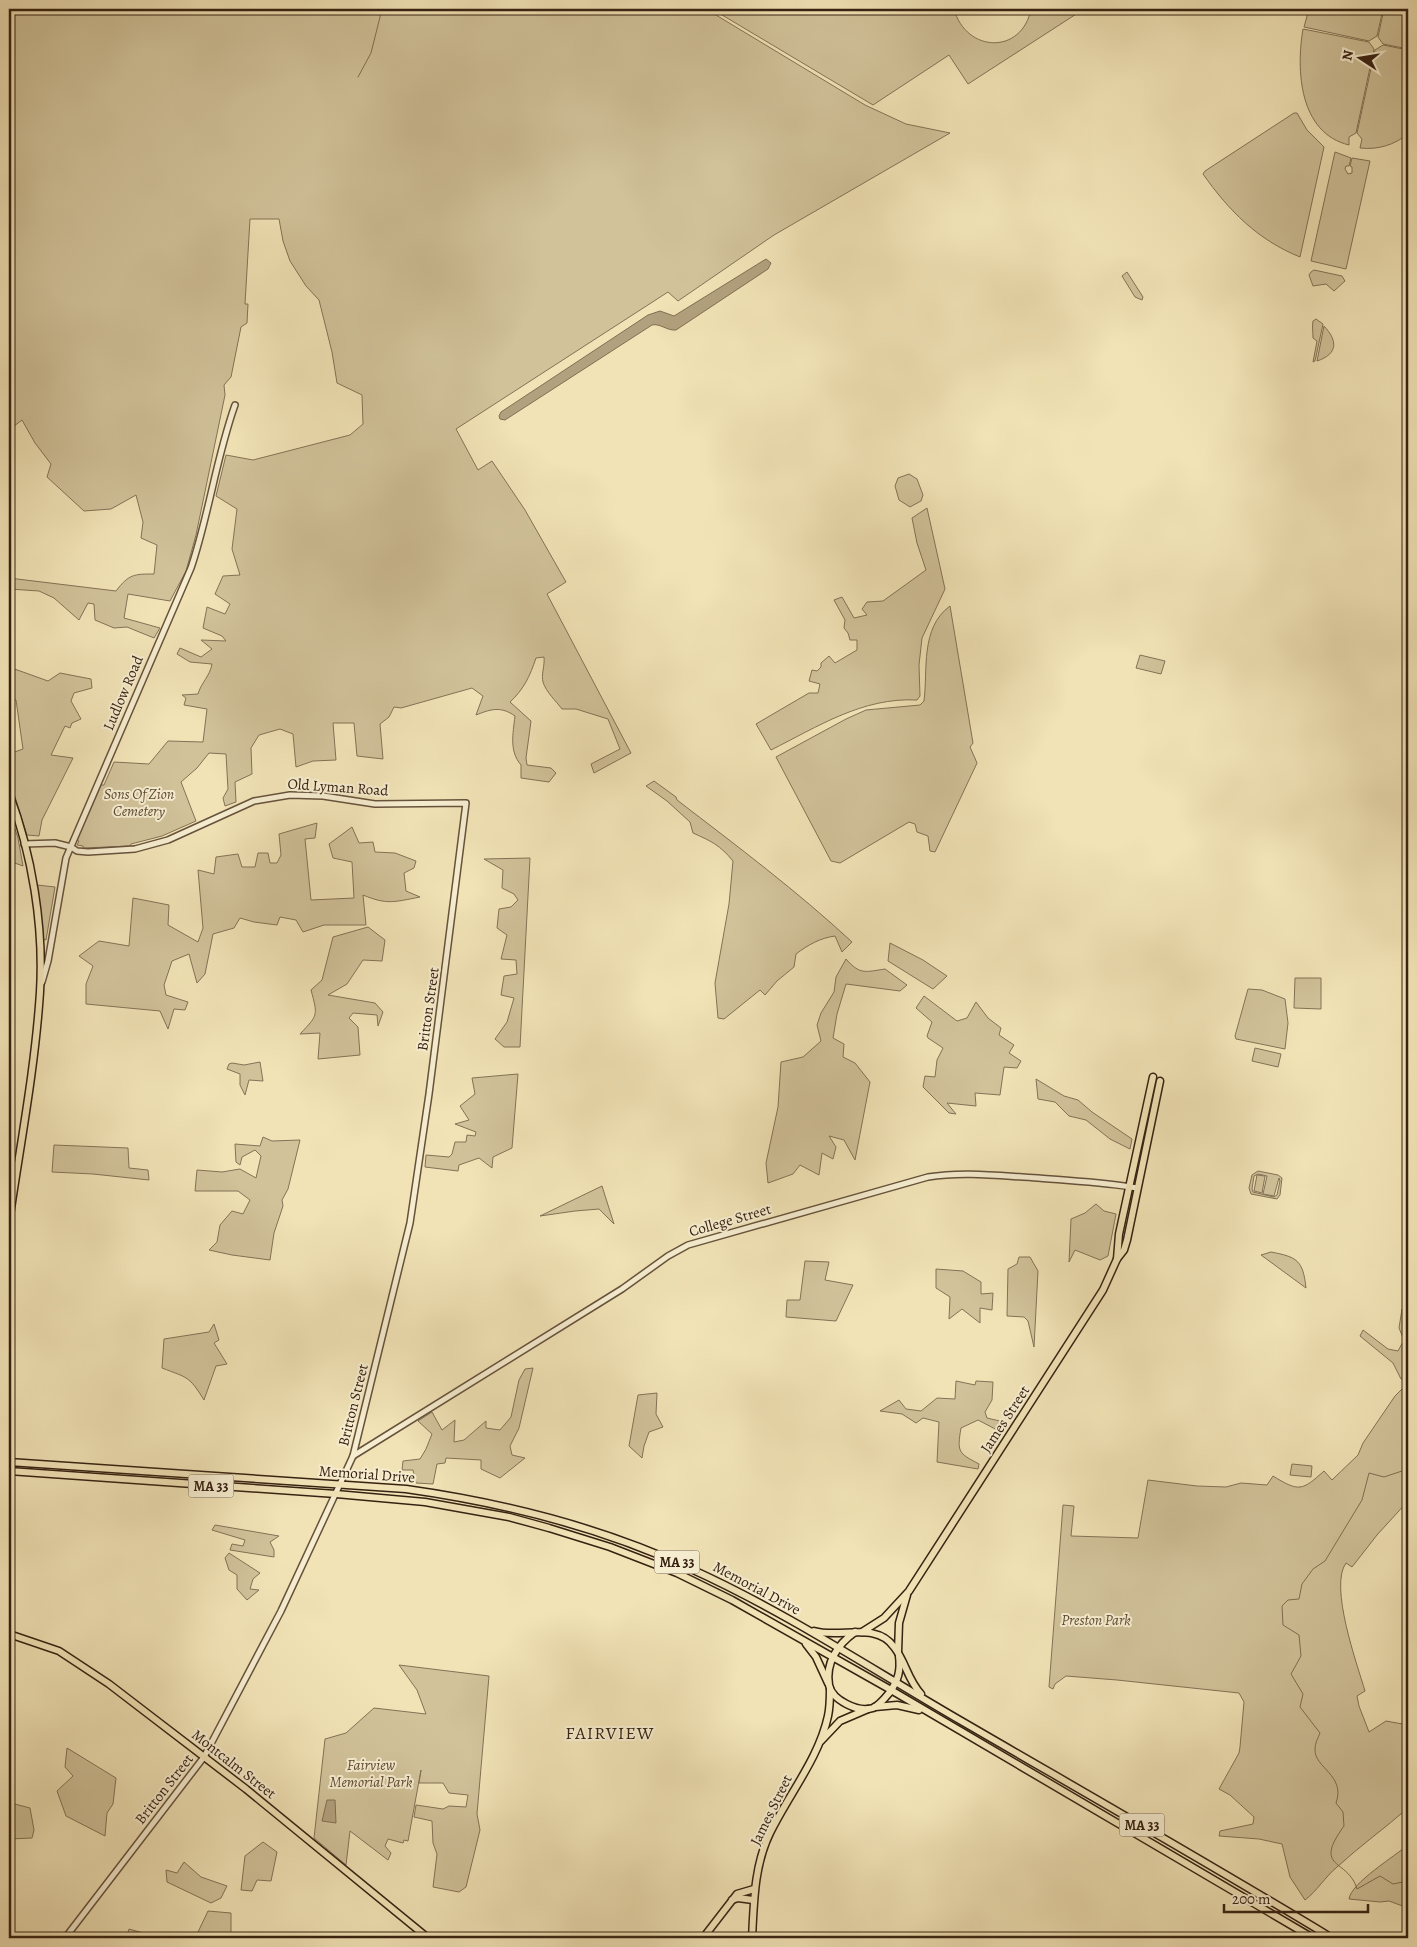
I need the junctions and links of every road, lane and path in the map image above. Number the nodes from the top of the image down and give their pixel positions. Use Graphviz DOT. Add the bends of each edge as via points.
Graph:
graph roads {
  1 [pos="235,405"];
  2 [pos="9,793"];
  3 [pos="466,803"];
  4 [pos="24,844"];
  5 [pos="71,846"];
  6 [pos="40,991"];
  7 [pos="1153,1077"];
  8 [pos="1160,1081"];
  9 [pos="1129,1187"];
  10 [pos="1137,1188"];
  11 [pos="9,1222"];
  12 [pos="1116,1259"];
  13 [pos="353,1456"];
  14 [pos="9,1462"];
  15 [pos="9,1472"];
  16 [pos="340,1484"];
  17 [pos="336,1494"];
  18 [pos="909,1590"];
  19 [pos="802,1626"];
  20 [pos="858,1632"];
  21 [pos="9,1634"];
  22 [pos="795,1635"];
  23 [pos="838,1648"];
  24 [pos="899,1655"];
  25 [pos="832,1658"];
  26 [pos="896,1682"];
  27 [pos="829,1687"];
  28 [pos="891,1690"];
  29 [pos="927,1700"];
  30 [pos="871,1708"];
  31 [pos="927,1712"];
  32 [pos="818,1744"];
  33 [pos="204,1757"];
  34 [pos="1114,1808"];
  35 [pos="1109,1819"];
  36 [pos="754,1889"];
  37 [pos="732,1900"];
  38 [pos="753,1900"];
  39 [pos="65,1938"];
  40 [pos="428,1938"];
  41 [pos="704,1938"];
  42 [pos="752,1938"];
  43 [pos="1312,1938"];
  44 [pos="1332,1938"];
  1 -- 5 [label="street, Ludlow Road" via="191,568"];
  2 -- 4 [label="main road"];
  3 -- 5 [label="street, Old Lyman Road" via="375,804 290,795 254,801 149,846 88,852 77,851"];
  3 -- 13 [label="street, Britton Street" via="410,1223"];
  4 -- 5 [label="street, Old Lyman Road" via="47,842"];
  4 -- 6 [label="main road" via="33,885"];
  5 -- 6 [label="street, Ludlow Road" via="63,868"];
  6 -- 11 [label="main road"];
  7 -- 9 [label="main road, James Street"];
  8 -- 10 [label="main road, James Street"];
  9 -- 10 [label="street, College Street"];
  9 -- 12 [label="main road, James Street"];
  9 -- 13 [label="street, College Street" via="943,1174 688,1245"];
  10 -- 12 [label="main road, James Street" via="1127,1240"];
  12 -- 18 [label="main road, James Street" via="1079,1328"];
  13 -- 16 [label="street, Britton Street"];
  14 -- 16 [label="main road, Memorial Drive / MA 33"];
  15 -- 17 [label="main road, Memorial Drive / MA 33"];
  16 -- 17 [label="street, Britton Street"];
  16 -- 19 [label="main road, Memorial Drive / MA 33" via="448,1495 576,1525 693,1569"];
  17 -- 22 [label="main road, Memorial Drive / MA 33" via="472,1510 578,1536 693,1580"];
  17 -- 33 [label="street, Britton Street" via="281,1611"];
  18 -- 20 [label="main road, James Street" via="884,1618"];
  18 -- 24 [label="main road, James Street" via="899,1622"];
  19 -- 20 [label="main road" via="824,1634"];
  19 -- 23 [label="main road, Memorial Drive / MA 33"];
  20 -- 23 [label="main road, James Street" via="845,1639"];
  20 -- 24 [label="main road" via="886,1638"];
  21 -- 33 [label="main road, Montcalm Street" via="52,1648 77,1662"];
  22 -- 25 [label="main road, Memorial Drive / MA 33"];
  22 -- 27 [label="main road" via="813,1652"];
  23 -- 25 [label="main road, James Street"];
  23 -- 26 [label="main road, Memorial Drive / MA 33"];
  24 -- 26 [label="main road, James Street" via="900,1672"];
  24 -- 29 [label="main road" via="909,1680"];
  25 -- 27 [label="main road, James Street"];
  25 -- 28 [label="main road, Memorial Drive / MA 33"];
  26 -- 28 [label="main road"];
  26 -- 29 [label="main road, Memorial Drive / MA 33"];
  27 -- 30 [label="main road" via="840,1700"];
  27 -- 32 [label="main road, James Street" via="828,1713"];
  28 -- 30 [label="main road" via="884,1700"];
  28 -- 31 [label="main road, Memorial Drive / MA 33"];
  29 -- 34 [label="main road, Memorial Drive / MA 33"];
  30 -- 31 [label="main road" via="902,1706"];
  30 -- 32 [label="main road, James Street" via="840,1721"];
  31 -- 35 [label="main road, Memorial Drive / MA 33"];
  32 -- 36 [label="main road, James Street" via="770,1833"];
  33 -- 39 [label="street, Britton Street"];
  33 -- 40 [label="main road, Montcalm Street"];
  34 -- 35 [label="main road"];
  34 -- 44 [label="main road, Memorial Drive / MA 33"];
  35 -- 43 [label="main road, Memorial Drive / MA 33"];
  36 -- 37 [label="main road" via="737,1894"];
  36 -- 38 [label="main road, James Street"];
  37 -- 38 [label="main road"];
  37 -- 41 [label="main road"];
  38 -- 42 [label="main road, James Street"];
}
